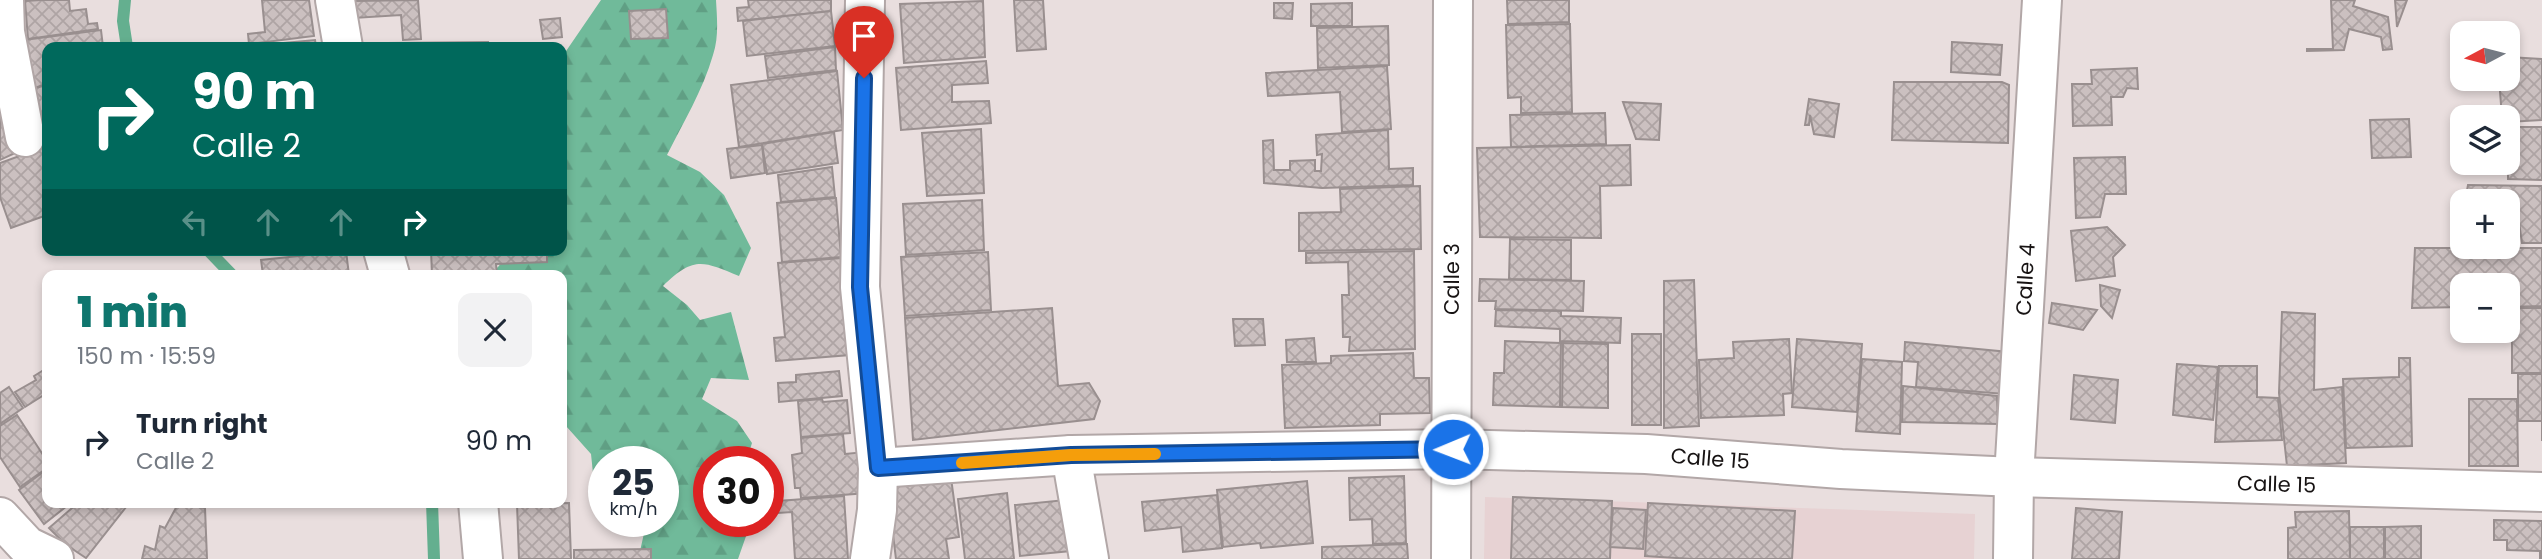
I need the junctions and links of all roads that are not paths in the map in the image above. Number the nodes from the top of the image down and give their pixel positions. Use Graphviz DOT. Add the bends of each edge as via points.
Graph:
graph roads {
  1 [pos="4,0"];
  2 [pos="335,0"];
  3 [pos="865,0"];
  4 [pos="1452,0"];
  5 [pos="2042,0"];
  6 [pos="342,42"];
  7 [pos="25,138"];
  8 [pos="1453,449"];
  9 [pos="1071,455"];
  10 [pos="878,468"];
  11 [pos="2014,477"];
  12 [pos="2542,492"];
  13 [pos="479,508"];
  14 [pos="0,517"];
  15 [pos="54,559"];
  16 [pos="483,559"];
  17 [pos="870,559"];
  18 [pos="1088,559"];
  19 [pos="1451,559"];
  20 [pos="2013,559"];
  1 -- 7 [label="street" via="5,32"];
  2 -- 6 [label="street"];
  3 -- 10 [label="street" via="860,287"];
  4 -- 8 [label="street, Calle 3"];
  5 -- 11 [label="street, Calle 4"];
  8 -- 9 [label="street, Calle 15"];
  8 -- 11 [label="street, Calle 15" via="1646,454"];
  8 -- 19 [label="street, Calle 3"];
  9 -- 10 [label="street, Calle 15"];
  9 -- 18 [label="street"];
  10 -- 17 [label="street"];
  11 -- 12 [label="street, Calle 15"];
  11 -- 20 [label="street, Calle 4"];
  13 -- 16 [label="street"];
  14 -- 15 [label="street" via="27,546"];
}
